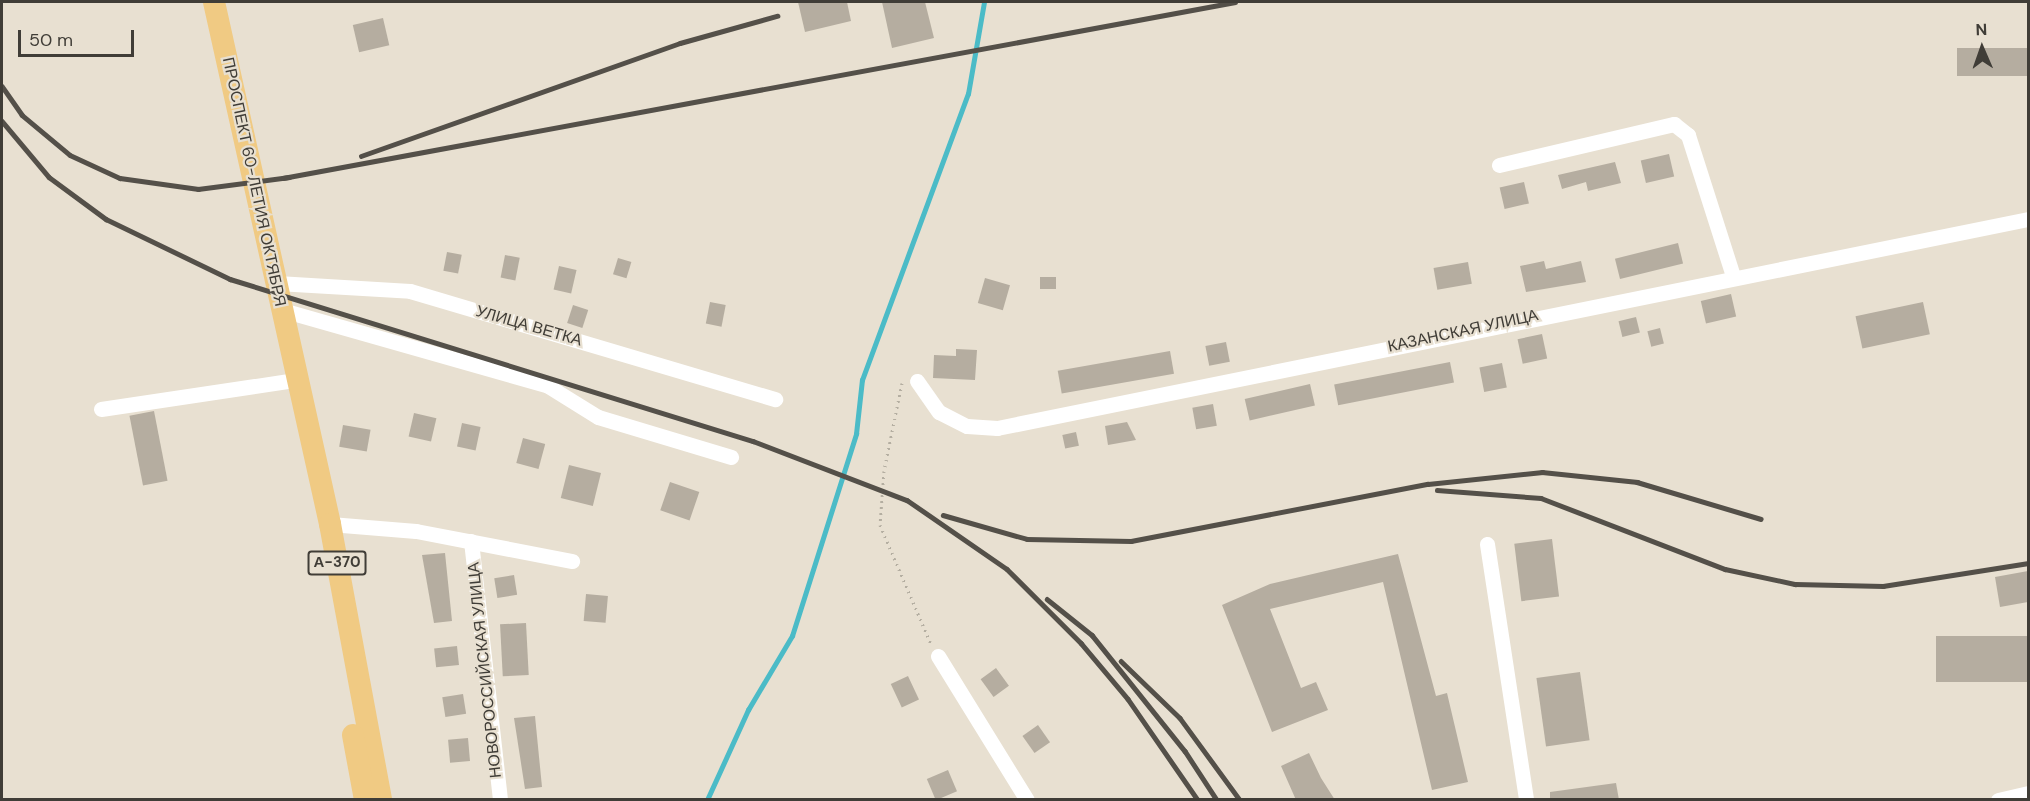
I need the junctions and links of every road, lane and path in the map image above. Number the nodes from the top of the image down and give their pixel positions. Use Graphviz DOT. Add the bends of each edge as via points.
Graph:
graph roads {
  1 [pos="214,2"];
  2 [pos="1498,165"];
  3 [pos="2028,219"];
  4 [pos="1732,276"];
  5 [pos="277,283"];
  6 [pos="283,319"];
  7 [pos="289,381"];
  8 [pos="917,381"];
  9 [pos="775,399"];
  10 [pos="101,409"];
  11 [pos="731,457"];
  12 [pos="330,524"];
  13 [pos="471,541"];
  14 [pos="1487,544"];
  15 [pos="572,561"];
  16 [pos="939,656"];
  17 [pos="2028,793"];
  18 [pos="365,800"];
  19 [pos="381,800"];
  20 [pos="500,800"];
  21 [pos="1027,800"];
  22 [pos="1527,800"];
  23 [pos="1998,800"];
  1 -- 5 [label="highway, ПРОСПЕКТ 60-ЛЕТИЯ ОКТЯБРЯ / А-370"];
  2 -- 4 [label="street" via="1674,124 1688,135"];
  3 -- 4 [label="street, КАЗАНСКАЯ УЛИЦА"];
  4 -- 8 [label="street, КАЗАНСКАЯ УЛИЦА" via="997,428 967,426 939,412"];
  5 -- 6 [label="highway, ПРОСПЕКТ 60-ЛЕТИЯ ОКТЯБРЯ / А-370"];
  5 -- 9 [label="street, УЛИЦА ВЕТКА" via="410,291"];
  6 -- 7 [label="highway, ПРОСПЕКТ 60-ЛЕТИЯ ОКТЯБРЯ / А-370"];
  6 -- 11 [label="street" via="548,386 598,417"];
  6 -- 12 [label="highway, ПРОСПЕКТ 60-ЛЕТИЯ ОКТЯБРЯ / А-370"];
  7 -- 10 [label="street"];
  7 -- 18 [label="highway, ПРОСПЕКТ 60-ЛЕТИЯ ОКТЯБРЯ / А-370"];
  8 -- 16 [label="path" via="902,383 895,399 880,525 886,550"];
  12 -- 13 [label="street"];
  12 -- 19 [label="highway, ПРОСПЕКТ 60-ЛЕТИЯ ОКТЯБРЯ / А-370"];
  13 -- 15 [label="street"];
  13 -- 20 [label="street, НОВОРОССИЙСКАЯ УЛИЦА"];
  14 -- 22 [label="street"];
  16 -- 21 [label="street"];
  17 -- 23 [label="street"];
}
